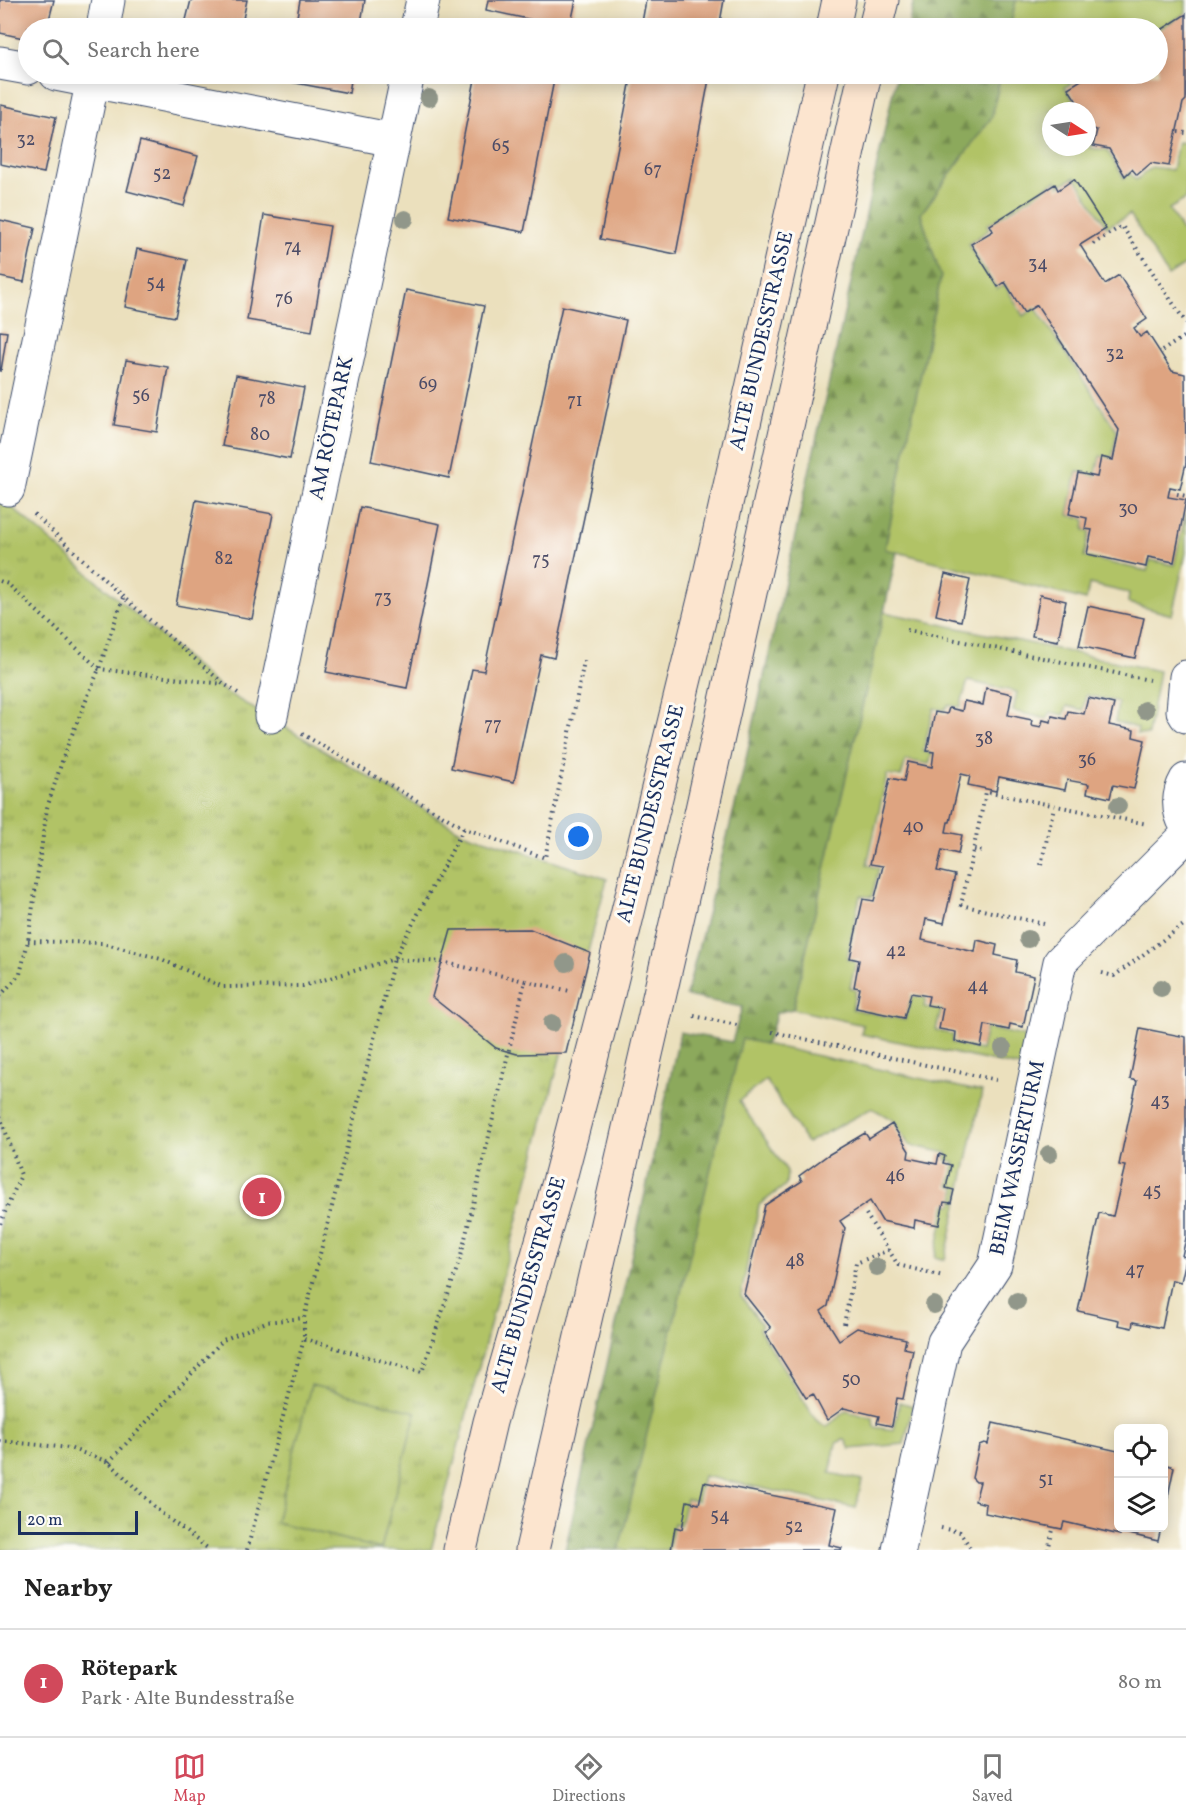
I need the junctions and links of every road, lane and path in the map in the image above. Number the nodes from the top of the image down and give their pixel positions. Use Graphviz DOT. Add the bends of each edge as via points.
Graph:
graph roads {
  1 [pos="108,0"];
  2 [pos="423,0"];
  3 [pos="839,0"];
  4 [pos="882,0"];
  5 [pos="105,18"];
  6 [pos="419,18"];
  7 [pos="835,18"];
  8 [pos="878,18"];
  9 [pos="0,63"];
  10 [pos="18,66"];
  11 [pos="92,84"];
  12 [pos="126,84"];
  13 [pos="406,84"];
  14 [pos="821,84"];
  15 [pos="863,84"];
  16 [pos="1178,132"];
  17 [pos="1186,134"];
  18 [pos="394,140"];
  19 [pos="1093,244"];
  20 [pos="1186,323"];
  21 [pos="1186,335"];
  22 [pos="1162,351"];
  23 [pos="8,489"];
  24 [pos="1177,494"];
  25 [pos="1186,496"];
  26 [pos="0,581"];
  27 [pos="123,597"];
  28 [pos="907,630"];
  29 [pos="585,656"];
  30 [pos="99,669"];
  31 [pos="224,684"];
  32 [pos="1186,694"];
  33 [pos="271,716"];
  34 [pos="1186,780"];
  35 [pos="1054,807"];
  36 [pos="1153,825"];
  37 [pos="1186,825"];
  38 [pos="464,828"];
  39 [pos="1186,836"];
  40 [pos="974,850"];
  41 [pos="984,852"];
  42 [pos="1041,865"];
  43 [pos="1186,923"];
  44 [pos="1087,934"];
  45 [pos="28,941"];
  46 [pos="394,959"];
  47 [pos="1060,962"];
  48 [pos="525,981"];
  49 [pos="576,992"];
  50 [pos="0,996"];
  51 [pos="694,1016"];
  52 [pos="737,1025"];
  53 [pos="772,1032"];
  54 [pos="1032,1087"];
  55 [pos="0,1116"];
  56 [pos="866,1214"];
  57 [pos="0,1224"];
  58 [pos="889,1250"];
  59 [pos="981,1285"];
  60 [pos="304,1318"];
  61 [pos="844,1324"];
  62 [pos="304,1339"];
  63 [pos="0,1441"];
  64 [pos="109,1461"];
  65 [pos="954,1530"];
  66 [pos="1053,1530"];
  67 [pos="210,1550"];
  68 [pos="246,1550"];
  69 [pos="460,1550"];
  70 [pos="532,1550"];
  71 [pos="899,1550"];
  72 [pos="972,1550"];
  73 [pos="1048,1550"];
  1 -- 5 [label="street"];
  2 -- 6 [label="street"];
  3 -- 7 [label="main road"];
  4 -- 8 [label="main road"];
  9 -- 10 [label="street"];
  11 -- 23 [label="street"];
  12 -- 18 [label="street"];
  13 -- 18 [label="street, AM RÖTEPARK"];
  14 -- 69 [label="main road, ALTE BUNDESSTRASSE" via="706,592 607,998 490,1422"];
  15 -- 70 [label="main road, ALTE BUNDESSTRASSE"];
  16 -- 17 [label="path"];
  18 -- 33 [label="street, AM RÖTEPARK"];
  19 -- 20 [label="path" via="1122,226"];
  21 -- 22 [label="path"];
  23 -- 27 [label="path"];
  24 -- 25 [label="path"];
  26 -- 30 [label="path"];
  27 -- 30 [label="path"];
  27 -- 31 [label="path"];
  28 -- 32 [label="path"];
  29 -- 38 [label="path" via="545,858"];
  30 -- 31 [label="path"];
  30 -- 45 [label="path" via="47,808"];
  31 -- 33 [label="path"];
  33 -- 38 [label="path"];
  34 -- 37 [label="street" via="1179,803"];
  35 -- 36 [label="path"];
  35 -- 40 [label="path" via="986,792"];
  35 -- 42 [label="path"];
  38 -- 46 [label="path"];
  39 -- 44 [label="street"];
  40 -- 41 [label="path"];
  40 -- 44 [label="path" via="961,905"];
  43 -- 47 [label="path" via="1114,976"];
  44 -- 47 [label="street"];
  45 -- 46 [label="path" via="102,943 160,959 223,987 303,986"];
  45 -- 50 [label="path" via="20,974"];
  46 -- 48 [label="path" via="442,962"];
  46 -- 60 [label="path"];
  47 -- 54 [label="street, BEIM WASSERTURM"];
  48 -- 49 [label="path"];
  48 -- 62 [label="path" via="461,1256 422,1372"];
  51 -- 52 [label="path"];
  53 -- 54 [label="path"];
  54 -- 59 [label="street, BEIM WASSERTURM" via="995,1265"];
  55 -- 57 [label="path" via="21,1175"];
  56 -- 58 [label="path"];
  58 -- 59 [label="path" via="898,1265"];
  58 -- 61 [label="path" via="856,1263"];
  59 -- 71 [label="street, BEIM WASSERTURM" via="944,1342"];
  60 -- 62 [label="path"];
  60 -- 64 [label="path" via="266,1322 223,1340"];
  62 -- 68 [label="path"];
  63 -- 64 [label="path" via="69,1448"];
  64 -- 67 [label="path" via="160,1512"];
  65 -- 72 [label="path" via="960,1532"];
  66 -- 73 [label="path"];
}
